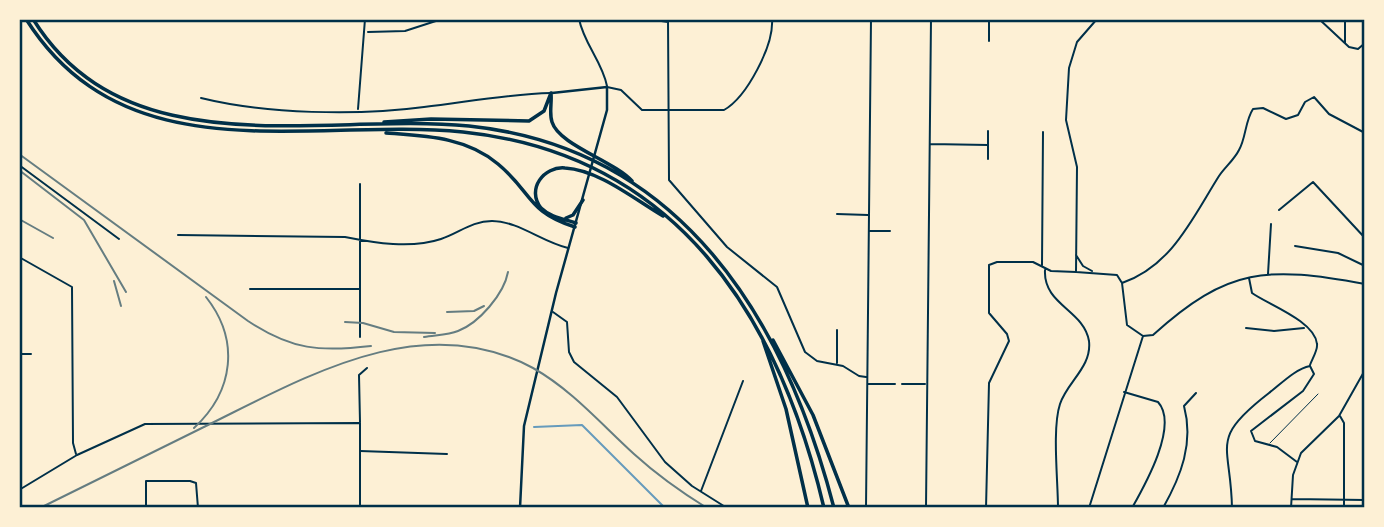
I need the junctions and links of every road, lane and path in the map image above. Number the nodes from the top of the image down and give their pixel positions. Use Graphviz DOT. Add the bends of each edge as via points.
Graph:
graph roads {
  1 [pos="26,19"];
  2 [pos="33,19"];
  3 [pos="365,19"];
  4 [pos="442,19"];
  5 [pos="579,19"];
  6 [pos="648,19"];
  7 [pos="772,19"];
  8 [pos="871,19"];
  9 [pos="931,19"];
  10 [pos="1097,19"];
  11 [pos="1345,19"];
  12 [pos="1365,19"];
  13 [pos="668,20"];
  14 [pos="989,20"];
  15 [pos="1321,20"];
  16 [pos="366,32"];
  17 [pos="989,41"];
  18 [pos="1365,43"];
  19 [pos="1345,44"];
  20 [pos="607,87"];
  21 [pos="551,93"];
  22 [pos="201,98"];
  23 [pos="358,110"];
  24 [pos="667,111"];
  25 [pos="361,124"];
  26 [pos="363,131"];
  27 [pos="988,131"];
  28 [pos="1043,132"];
  29 [pos="1365,133"];
  30 [pos="930,144"];
  31 [pos="988,145"];
  32 [pos="988,159"];
  33 [pos="19,165"];
  34 [pos="360,184"];
  35 [pos="635,185"];
  36 [pos="583,200"];
  37 [pos="1279,210"];
  38 [pos="837,214"];
  39 [pos="869,215"];
  40 [pos="561,218"];
  41 [pos="674,223"];
  42 [pos="1271,224"];
  43 [pos="575,225"];
  44 [pos="868,231"];
  45 [pos="890,231"];
  46 [pos="178,235"];
  47 [pos="1365,238"];
  48 [pos="119,239"];
  49 [pos="360,243"];
  50 [pos="1295,246"];
  51 [pos="569,248"];
  52 [pos="1076,254"];
  53 [pos="19,257"];
  54 [pos="1042,266"];
  55 [pos="1365,266"];
  56 [pos="1045,270"];
  57 [pos="1076,272"];
  58 [pos="1094,272"];
  59 [pos="1268,275"];
  60 [pos="1249,278"];
  61 [pos="1122,283"];
  62 [pos="1365,284"];
  63 [pos="250,289"];
  64 [pos="360,289"];
  65 [pos="552,312"];
  66 [pos="1246,328"];
  67 [pos="1305,328"];
  68 [pos="837,330"];
  69 [pos="760,332"];
  70 [pos="770,336"];
  71 [pos="360,337"];
  72 [pos="1143,337"];
  73 [pos="19,354"];
  74 [pos="31,354"];
  75 [pos="837,364"];
  76 [pos="1310,366"];
  77 [pos="366,368"];
  78 [pos="1365,370"];
  79 [pos="867,377"];
  80 [pos="743,381"];
  81 [pos="867,384"];
  82 [pos="895,384"];
  83 [pos="902,384"];
  84 [pos="927,384"];
  85 [pos="1123,391"];
  86 [pos="1196,393"];
  87 [pos="1318,394"];
  88 [pos="1339,416"];
  89 [pos="360,423"];
  90 [pos="1268,445"];
  91 [pos="360,451"];
  92 [pos="447,454"];
  93 [pos="77,455"];
  94 [pos="1297,462"];
  95 [pos="19,490"];
  96 [pos="700,492"];
  97 [pos="1292,499"];
  98 [pos="1344,500"];
  99 [pos="1365,500"];
  100 [pos="146,508"];
  101 [pos="198,508"];
  102 [pos="360,508"];
  103 [pos="520,508"];
  104 [pos="727,508"];
  105 [pos="808,508"];
  106 [pos="824,508"];
  107 [pos="834,508"];
  108 [pos="849,508"];
  109 [pos="866,508"];
  110 [pos="926,508"];
  111 [pos="986,508"];
  112 [pos="1058,508"];
  113 [pos="1089,508"];
  114 [pos="1132,508"];
  115 [pos="1163,508"];
  116 [pos="1233,508"];
  117 [pos="1291,508"];
  118 [pos="1344,508"];
  1 -- 26 [label="highway" via="54,56 82,81 147,116 213,130"];
  2 -- 25 [label="highway" via="83,73 148,110 214,123"];
  3 -- 16 [label="street"];
  4 -- 16 [label="street" via="405,31"];
  5 -- 20 [label="street"];
  6 -- 13 [label="street"];
  7 -- 24 [label="street" via="769,46 731,106 715,111"];
  8 -- 39 [label="street"];
  9 -- 14 [label="street"];
  9 -- 30 [label="street"];
  10 -- 52 [label="street" via="1077,42 1069,68 1066,120 1077,167"];
  11 -- 19 [label="street"];
  12 -- 18 [label="street"];
  13 -- 24 [label="street"];
  14 -- 17 [label="street"];
  15 -- 19 [label="street"];
  16 -- 23 [label="street"];
  18 -- 19 [label="street" via="1354,49"];
  20 -- 21 [label="main road"];
  20 -- 24 [label="street" via="621,90 642,110"];
  20 -- 36 [label="main road" via="607,110"];
  21 -- 23 [label="street"];
  21 -- 25 [label="highway" via="544,111 529,121 431,118"];
  21 -- 35 [label="highway" via="552,121 558,131 616,167"];
  22 -- 23 [label="street" via="259,110"];
  24 -- 75 [label="street" via="667,173 674,187 727,247 777,287 805,352 817,361"];
  25 -- 35 [label="highway" via="443,124 516,134 590,159"];
  26 -- 41 [label="highway" via="462,132 533,145 614,180"];
  26 -- 43 [label="highway" via="438,138 476,149 505,169 543,214"];
  27 -- 31 [label="street"];
  28 -- 54 [label="street"];
  29 -- 61 [label="street" via="1329,114 1314,97 1286,119 1263,108 1253,109 1238,151 1197,216 1157,264"];
  30 -- 31 [label="street"];
  30 -- 84 [label="street"];
  31 -- 32 [label="street"];
  33 -- 48 [label="street"];
  34 -- 49 [label="street"];
  35 -- 70 [label="highway" via="672,211 705,243 738,283"];
  36 -- 40 [label="highway" via="573,215"];
  36 -- 43 [label="main road"];
  37 -- 47 [label="street" via="1313,181"];
  38 -- 39 [label="street"];
  39 -- 44 [label="street"];
  40 -- 41 [label="highway" via="544,211 536,193 545,173 564,167 612,185"];
  40 -- 43 [label="highway"];
  41 -- 69 [label="highway" via="718,266"];
  42 -- 59 [label="street"];
  43 -- 51 [label="main road"];
  44 -- 45 [label="street"];
  44 -- 79 [label="street"];
  46 -- 49 [label="street" via="345,237"];
  49 -- 51 [label="street" via="431,242 491,221 511,224"];
  49 -- 64 [label="street"];
  50 -- 55 [label="street" via="1338,253"];
  51 -- 65 [label="main road"];
  52 -- 57 [label="street"];
  52 -- 58 [label="street" via="1083,266"];
  53 -- 93 [label="street" via="72,287 72,443"];
  54 -- 56 [label="street"];
  54 -- 111 [label="street" via="989,265 989,313 1009,341 989,383"];
  56 -- 57 [label="street"];
  56 -- 112 [label="street" via="1048,292 1084,328 1089,344 1086,360 1059,408"];
  57 -- 58 [label="street"];
  58 -- 61 [label="street" via="1114,274"];
  59 -- 60 [label="street"];
  59 -- 62 [label="street" via="1296,273"];
  60 -- 67 [label="street" via="1252,293 1286,310"];
  60 -- 72 [label="street" via="1215,288 1153,335"];
  61 -- 72 [label="street" via="1127,325"];
  63 -- 64 [label="street"];
  64 -- 71 [label="street"];
  65 -- 96 [label="street" via="567,322 573,362 617,397 662,459"];
  65 -- 103 [label="main road" via="521,448"];
  66 -- 67 [label="street"];
  67 -- 76 [label="street" via="1317,343"];
  68 -- 75 [label="street"];
  69 -- 105 [label="highway" via="786,409"];
  69 -- 106 [label="highway" via="798,419"];
  70 -- 107 [label="highway" via="806,417"];
  70 -- 108 [label="highway" via="807,403"];
  72 -- 85 [label="street"];
  73 -- 74 [label="street"];
  75 -- 79 [label="street"];
  76 -- 90 [label="street" via="1314,374 1307,387 1252,429 1255,441"];
  76 -- 116 [label="street" via="1273,389 1235,422 1225,455"];
  77 -- 89 [label="street" via="359,375"];
  78 -- 88 [label="street"];
  79 -- 81 [label="street"];
  80 -- 96 [label="street"];
  81 -- 82 [label="street"];
  81 -- 109 [label="street"];
  83 -- 84 [label="street"];
  84 -- 110 [label="street"];
  85 -- 113 [label="street"];
  85 -- 114 [label="street" via="1158,402 1164,415 1153,470"];
  86 -- 115 [label="street" via="1184,406 1187,448"];
  87 -- 90 [label="lane"];
  88 -- 94 [label="street" via="1305,447"];
  88 -- 98 [label="street" via="1344,424"];
  89 -- 91 [label="street"];
  89 -- 93 [label="street" via="154,422"];
  90 -- 94 [label="street"];
  91 -- 92 [label="street"];
  91 -- 102 [label="street"];
  93 -- 95 [label="street"];
  94 -- 97 [label="street"];
  96 -- 104 [label="street"];
  97 -- 98 [label="street"];
  97 -- 117 [label="street"];
  98 -- 99 [label="street"];
  98 -- 118 [label="street"];
  100 -- 101 [label="street" via="146,481 196,483"];
}
